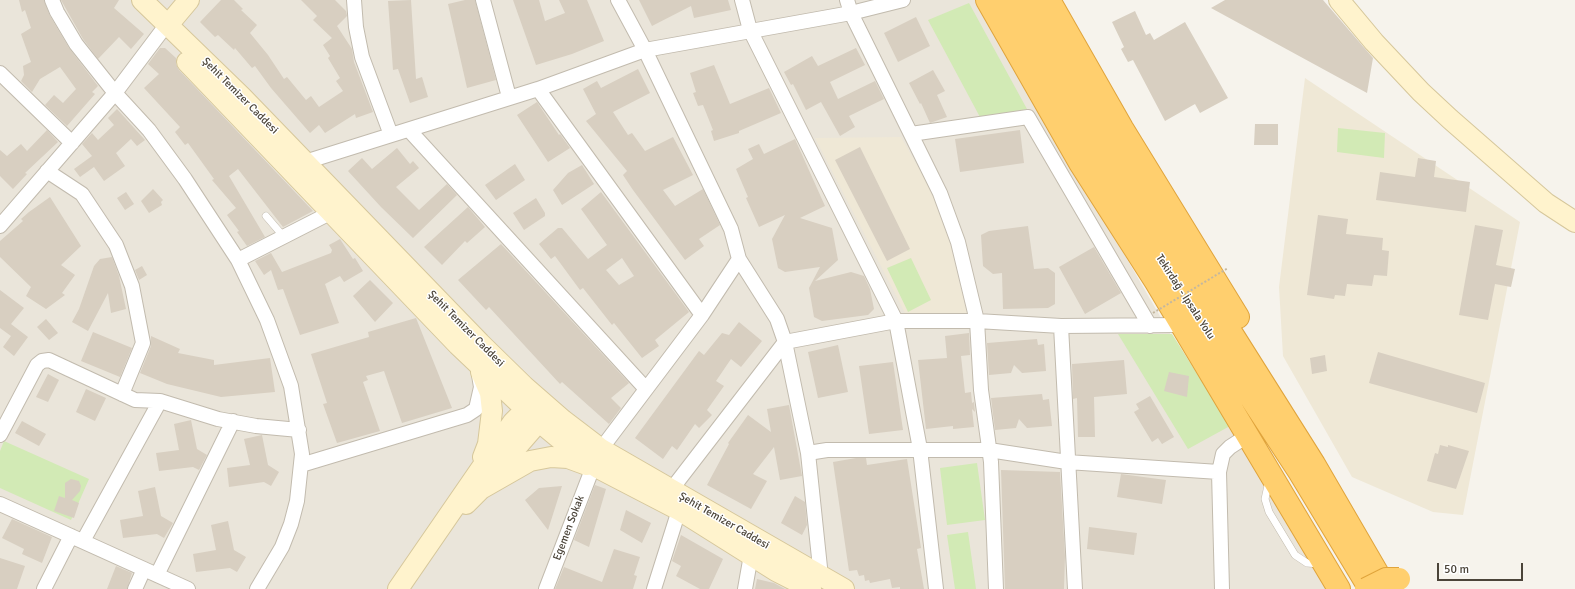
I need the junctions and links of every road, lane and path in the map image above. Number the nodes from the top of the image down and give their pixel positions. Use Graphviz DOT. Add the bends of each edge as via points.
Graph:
graph roads {
  1 [pos="52,0"];
  2 [pos="128,0"];
  3 [pos="142,0"];
  4 [pos="189,0"];
  5 [pos="354,0"];
  6 [pos="483,0"];
  7 [pos="618,0"];
  8 [pos="742,0"];
  9 [pos="903,0"];
  10 [pos="987,0"];
  11 [pos="1007,0"];
  12 [pos="1029,0"];
  13 [pos="1049,0"];
  14 [pos="1339,0"];
  15 [pos="849,6"];
  16 [pos="165,29"];
  17 [pos="750,30"];
  18 [pos="645,50"];
  19 [pos="0,72"];
  20 [pos="538,89"];
  21 [pos="115,93"];
  22 [pos="509,98"];
  23 [pos="1048,108"];
  24 [pos="1028,116"];
  25 [pos="410,130"];
  26 [pos="911,134"];
  27 [pos="391,135"];
  28 [pos="72,143"];
  29 [pos="305,162"];
  30 [pos="47,172"];
  31 [pos="332,212"];
  32 [pos="266,216"];
  33 [pos="1575,222"];
  34 [pos="0,226"];
  35 [pos="284,237"];
  36 [pos="739,259"];
  37 [pos="238,260"];
  38 [pos="1228,268"];
  39 [pos="702,315"];
  40 [pos="1152,319"];
  41 [pos="896,321"];
  42 [pos="977,321"];
  43 [pos="1181,325"];
  44 [pos="1061,326"];
  45 [pos="785,342"];
  46 [pos="477,363"];
  47 [pos="524,386"];
  48 [pos="646,389"];
  49 [pos="122,394"];
  50 [pos="160,401"];
  51 [pos="534,414"];
  52 [pos="563,420"];
  53 [pos="232,421"];
  54 [pos="298,430"];
  55 [pos="0,435"];
  56 [pos="1247,436"];
  57 [pos="920,449"];
  58 [pos="989,450"];
  59 [pos="808,453"];
  60 [pos="597,461"];
  61 [pos="1067,462"];
  62 [pos="301,465"];
  63 [pos="1219,472"];
  64 [pos="477,484"];
  65 [pos="671,490"];
  66 [pos="0,504"];
  67 [pos="679,510"];
  68 [pos="77,538"];
  69 [pos="751,555"];
  70 [pos="150,572"];
  71 [pos="816,583"];
  72 [pos="1397,586"];
  73 [pos="44,589"];
  74 [pos="135,589"];
  75 [pos="188,589"];
  76 [pos="257,589"];
  77 [pos="398,589"];
  78 [pos="546,589"];
  79 [pos="654,589"];
  80 [pos="745,589"];
  81 [pos="844,589"];
  82 [pos="936,589"];
  83 [pos="996,589"];
  84 [pos="1075,589"];
  85 [pos="1222,589"];
  86 [pos="1339,589"];
  87 [pos="1366,589"];
  88 [pos="1370,589"];
  1 -- 21 [label="street" via="76,44"];
  2 -- 16 [label="main road, Şehit Temizer Caddesi"];
  3 -- 16 [label="main road, Şehit Temizer Caddesi"];
  4 -- 16 [label="main road"];
  5 -- 27 [label="street" via="362,57"];
  6 -- 22 [label="street"];
  7 -- 18 [label="street"];
  8 -- 17 [label="street"];
  9 -- 15 [label="street"];
  10 -- 23 [label="highway"];
  11 -- 88 [label="highway, Tekirdağ - İpsala Yolu" via="1092,149 1300,473"];
  12 -- 72 [label="highway, Tekirdağ - İpsala Yolu" via="1104,131 1314,464"];
  13 -- 72 [label="highway" via="1122,128 1388,564"];
  14 -- 33 [label="main road" via="1421,92 1546,203"];
  15 -- 17 [label="street"];
  15 -- 26 [label="street"];
  16 -- 21 [label="street"];
  16 -- 29 [label="main road, Şehit Temizer Caddesi" via="242,97"];
  16 -- 31 [label="main road, Şehit Temizer Caddesi"];
  17 -- 18 [label="street"];
  17 -- 41 [label="street"];
  18 -- 20 [label="street"];
  18 -- 36 [label="street" via="731,229"];
  19 -- 28 [label="street"];
  20 -- 22 [label="street"];
  20 -- 39 [label="street"];
  21 -- 28 [label="street"];
  21 -- 37 [label="street" via="132,110 185,179"];
  22 -- 25 [label="street"];
  23 -- 24 [label="street"];
  23 -- 43 [label="highway"];
  24 -- 26 [label="street"];
  24 -- 40 [label="street"];
  25 -- 27 [label="street"];
  25 -- 48 [label="street"];
  26 -- 42 [label="street" via="940,193 958,242"];
  27 -- 29 [label="street"];
  28 -- 30 [label="street"];
  29 -- 47 [label="main road, Şehit Temizer Caddesi" via="396,258"];
  30 -- 34 [label="street"];
  30 -- 49 [label="street" via="82,194 116,245 132,286 143,343"];
  31 -- 35 [label="street"];
  31 -- 46 [label="main road, Şehit Temizer Caddesi"];
  32 -- 35 [label="lane"];
  35 -- 37 [label="street"];
  36 -- 39 [label="street, Egemen Sokak"];
  36 -- 45 [label="street" via="777,319"];
  37 -- 54 [label="street" via="267,320 291,386"];
  38 -- 40 [label="path, bridge"];
  39 -- 48 [label="street, Egemen Sokak"];
  40 -- 43 [label="street"];
  40 -- 44 [label="street"];
  41 -- 42 [label="street"];
  41 -- 45 [label="street"];
  41 -- 57 [label="street"];
  42 -- 44 [label="street"];
  42 -- 58 [label="street" via="981,390"];
  43 -- 56 [label="highway"];
  44 -- 61 [label="street"];
  45 -- 59 [label="street"];
  45 -- 65 [label="street"];
  46 -- 51 [label="main road, Şehit Temizer Caddesi"];
  46 -- 62 [label="street" via="481,387 476,409 467,414"];
  46 -- 64 [label="main road" via="489,387 492,410 488,444"];
  47 -- 51 [label="main road" via="536,404"];
  47 -- 52 [label="main road, Şehit Temizer Caddesi"];
  48 -- 60 [label="street, Egemen Sokak"];
  49 -- 50 [label="street" via="135,400"];
  49 -- 55 [label="street" via="49,360 42,361"];
  50 -- 53 [label="street"];
  50 -- 68 [label="street"];
  51 -- 52 [label="main road"];
  51 -- 60 [label="main road, Şehit Temizer Caddesi"];
  51 -- 64 [label="main road" via="535,426"];
  52 -- 60 [label="main road, Şehit Temizer Caddesi"];
  53 -- 54 [label="street"];
  53 -- 70 [label="street"];
  54 -- 62 [label="street"];
  56 -- 63 [label="street" via="1223,454"];
  56 -- 86 [label="highway"];
  57 -- 58 [label="street"];
  57 -- 59 [label="street" via="827,450"];
  57 -- 82 [label="street"];
  58 -- 61 [label="street"];
  58 -- 83 [label="street"];
  59 -- 71 [label="street"];
  60 -- 64 [label="main road" via="551,457 530,461"];
  60 -- 65 [label="main road, Şehit Temizer Caddesi"];
  60 -- 67 [label="main road, Şehit Temizer Caddesi"];
  60 -- 78 [label="street, Egemen Sokak"];
  61 -- 63 [label="street"];
  61 -- 84 [label="street"];
  62 -- 76 [label="street" via="297,501 291,524 282,547"];
  63 -- 85 [label="street"];
  64 -- 77 [label="main road" via="434,537"];
  65 -- 71 [label="main road, Şehit Temizer Caddesi"];
  66 -- 68 [label="street"];
  67 -- 69 [label="main road, Şehit Temizer Caddesi"];
  67 -- 79 [label="street"];
  68 -- 70 [label="street"];
  68 -- 73 [label="street"];
  69 -- 71 [label="main road, Şehit Temizer Caddesi" via="776,571"];
  69 -- 80 [label="street"];
  70 -- 74 [label="street"];
  70 -- 75 [label="street"];
  71 -- 81 [label="main road, Şehit Temizer Caddesi"];
  72 -- 87 [label="highway, bridge" via="1386,579"];
}
